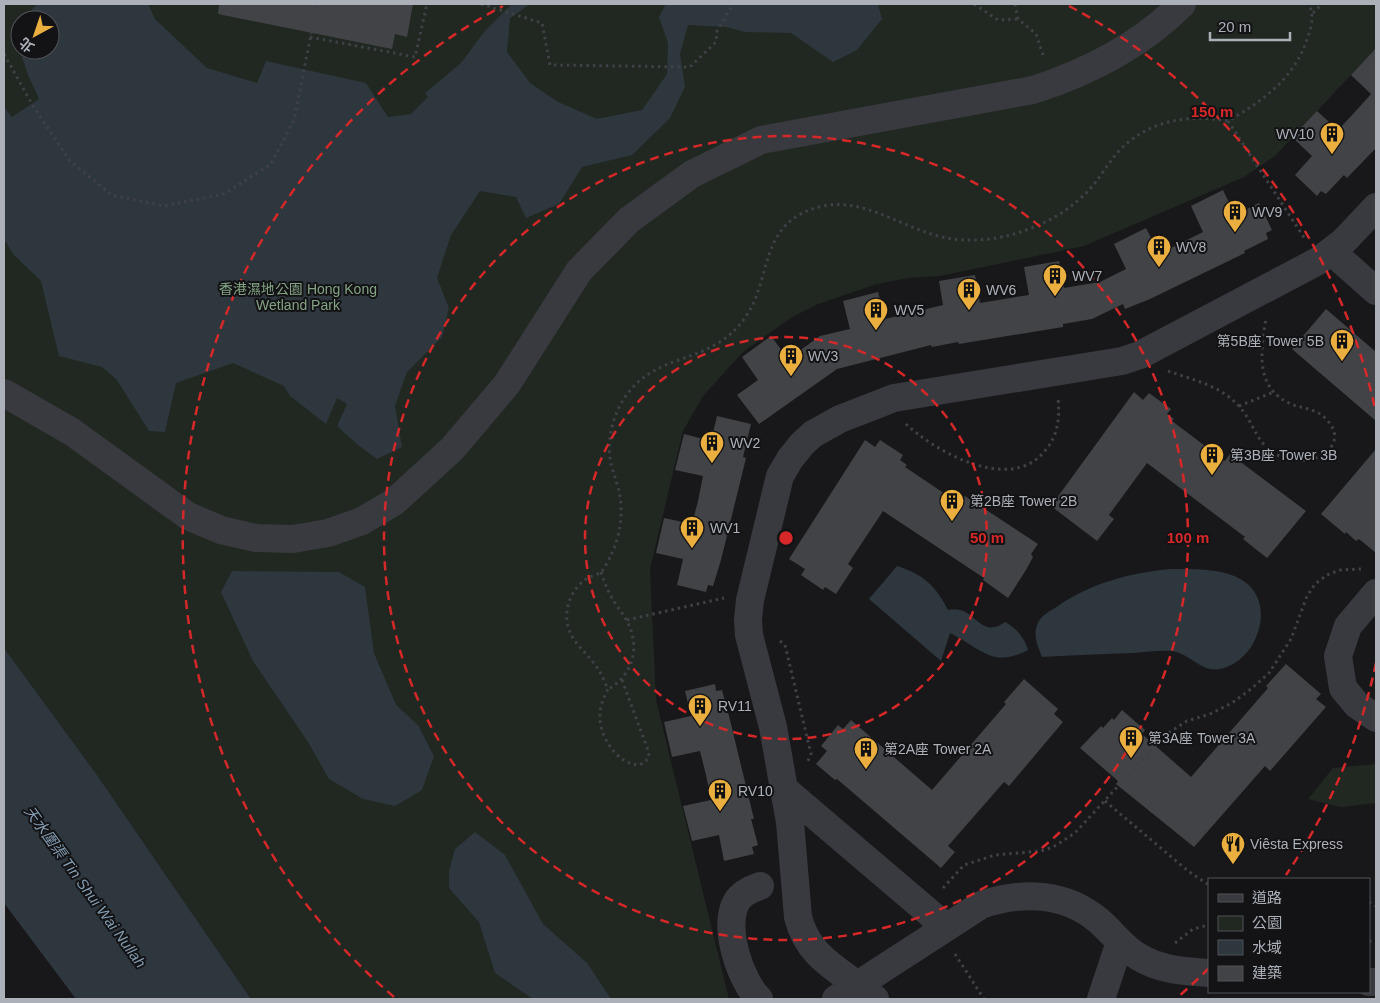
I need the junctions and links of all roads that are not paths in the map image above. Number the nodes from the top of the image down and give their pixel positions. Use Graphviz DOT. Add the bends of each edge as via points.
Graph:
graph roads {
  1 [pos="1182,4"];
  2 [pos="1376,207"];
  3 [pos="1320,248"];
  4 [pos="1376,291"];
  5 [pos="4,393"];
  6 [pos="1373,582"];
  7 [pos="1376,718"];
  8 [pos="784,789"];
  9 [pos="760,886"];
  10 [pos="949,937"];
  11 [pos="1120,942"];
  12 [pos="1208,973"];
  13 [pos="856,994"];
  14 [pos="759,999"];
  15 [pos="1100,999"];
  1 -- 5 [label="street" via="1120,53 1033,90 761,140 692,174 629,220 579,271 507,384 452,449 394,502 362,521 328,533 293,538 256,538 221,530 188,516 72,432"];
  2 -- 3 [label="street"];
  3 -- 4 [label="street"];
  3 -- 8 [label="street" via="1140,355 1104,365 894,398 826,426 802,444 780,476 748,620"];
  6 -- 7 [label="street" via="1348,626 1338,656 1343,688 1357,705"];
  8 -- 10 [label="street"];
  8 -- 13 [label="street" via="802,930 816,954"];
  9 -- 14 [label="street" via="742,896 732,913 738,967"];
  10 -- 11 [label="street" via="981,904 1022,895 1064,901 1100,922"];
  10 -- 13 [label="street"];
  11 -- 12 [label="street" via="1154,965"];
  11 -- 15 [label="street"];
}
